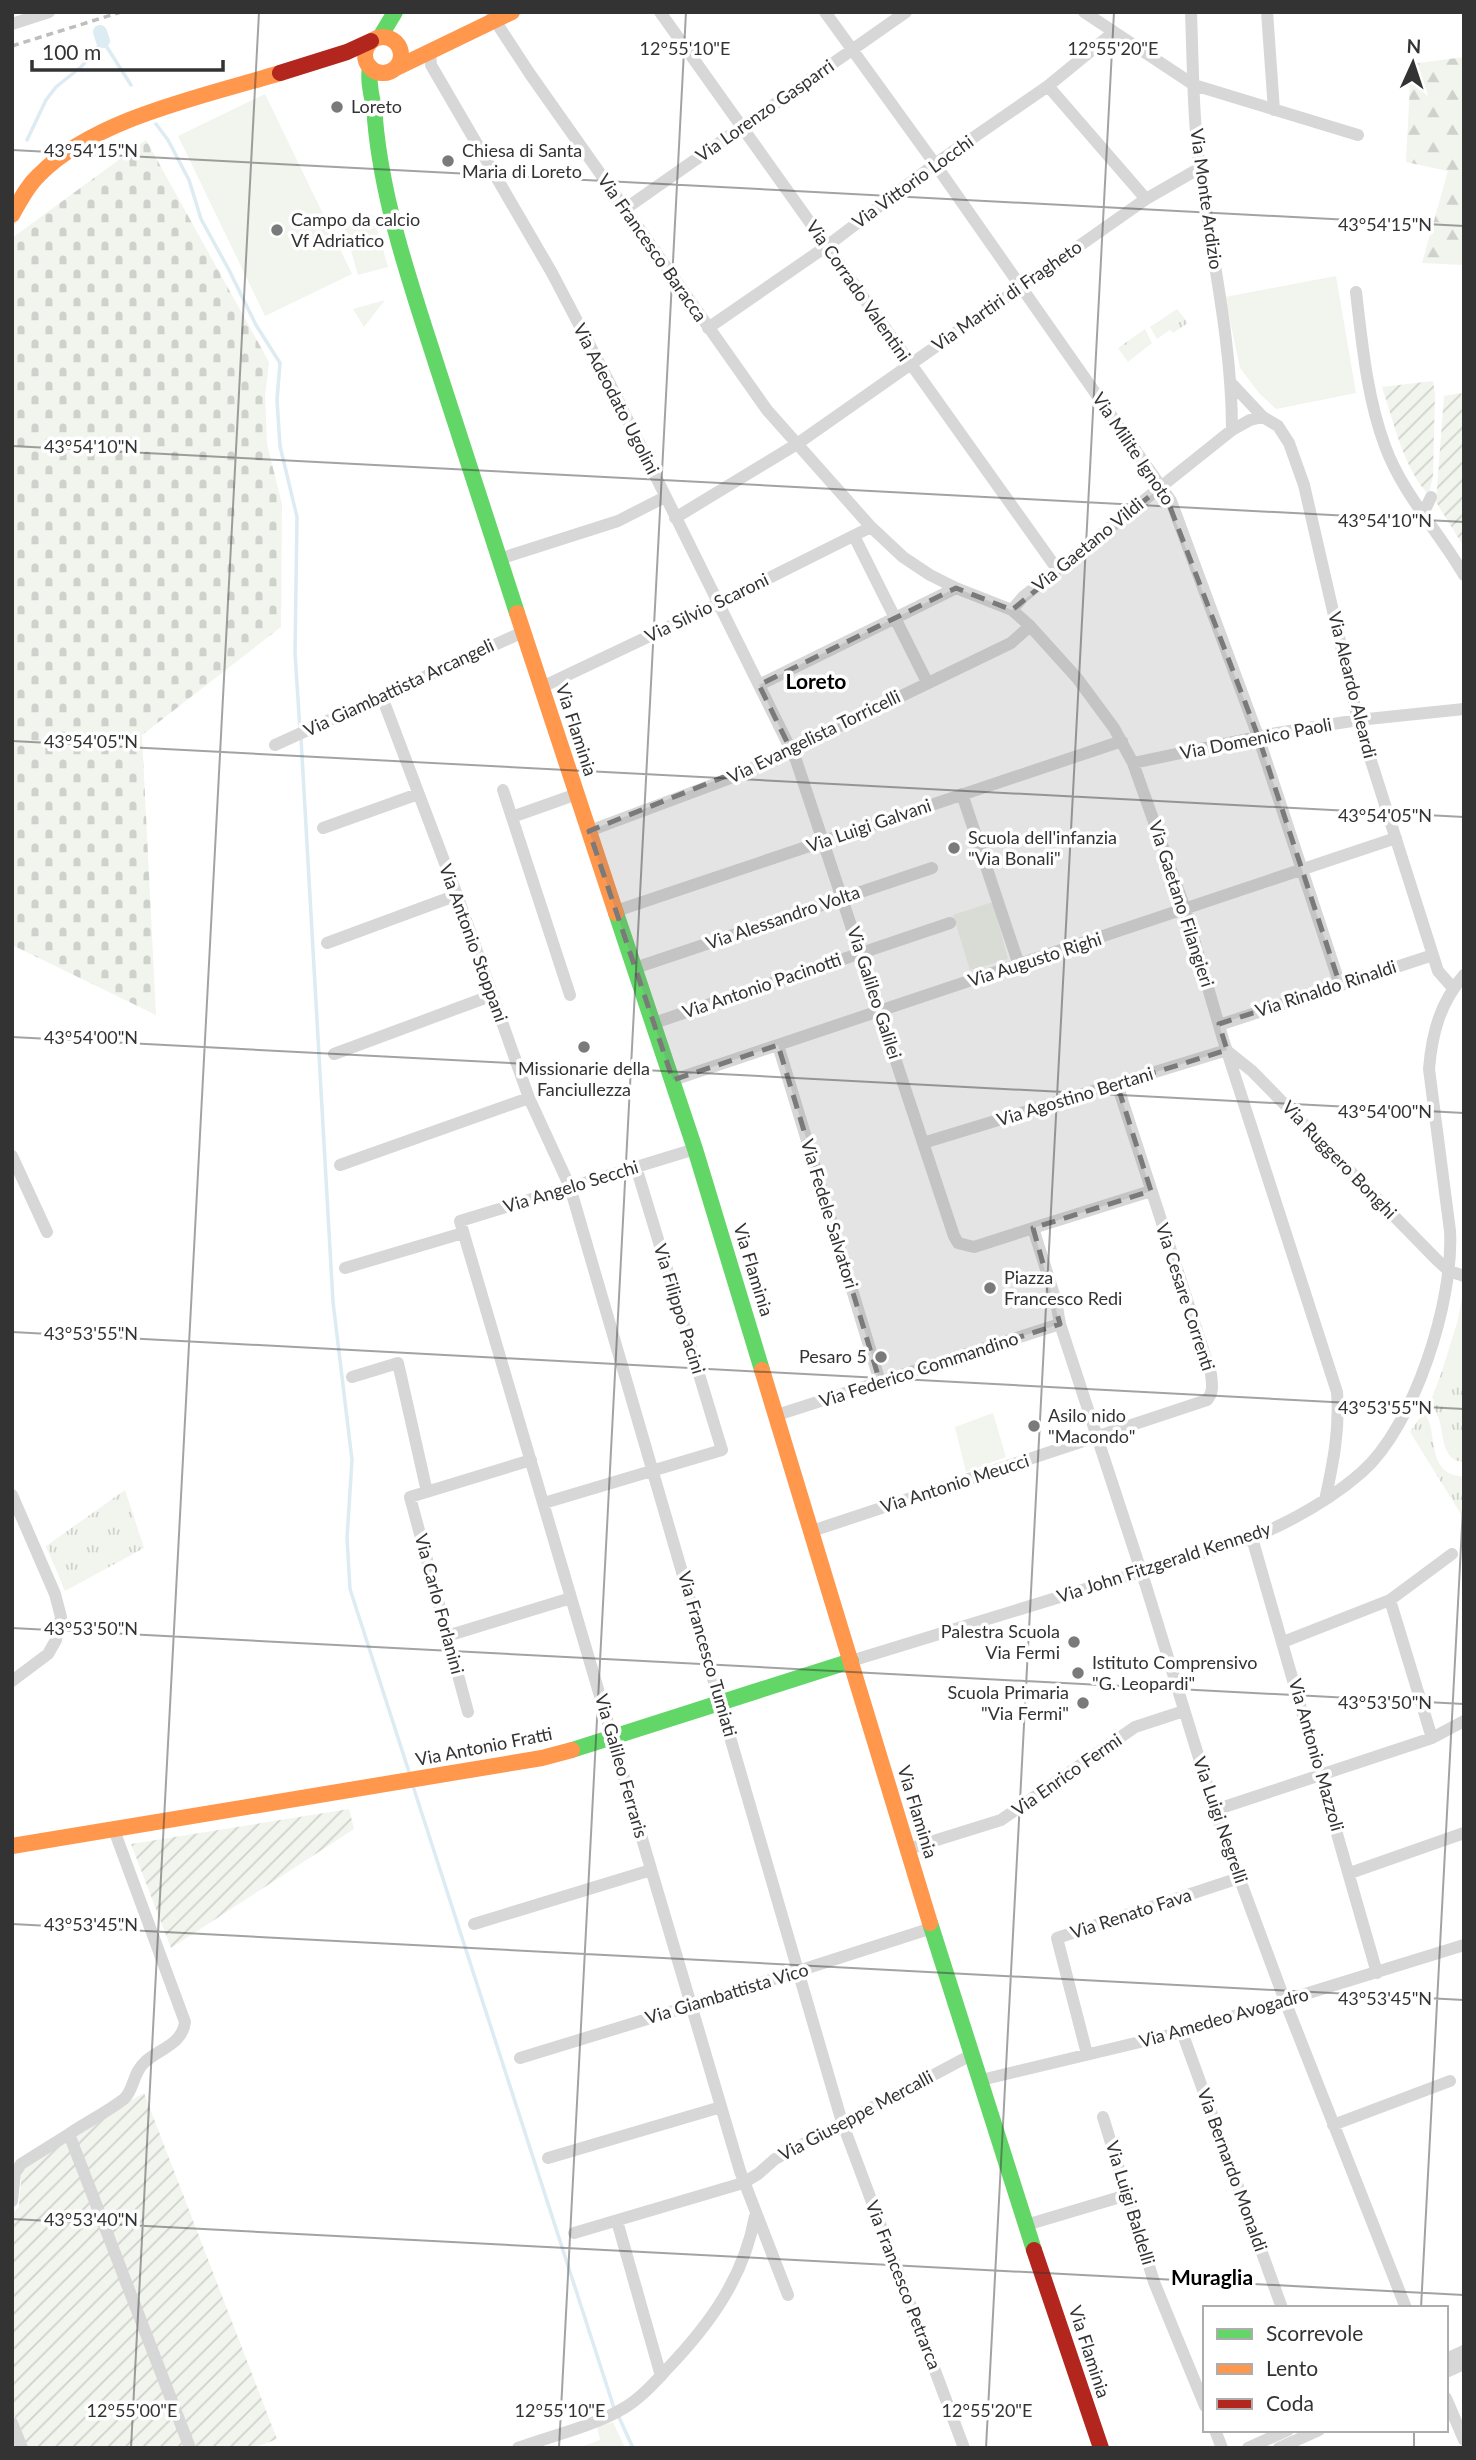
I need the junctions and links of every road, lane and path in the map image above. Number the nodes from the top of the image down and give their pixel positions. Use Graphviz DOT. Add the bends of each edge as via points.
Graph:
graph roads {
  1 [pos="49,12"];
  2 [pos="395,12"];
  3 [pos="512,12"];
  4 [pos="660,12"];
  5 [pos="825,12"];
  6 [pos="906,12"];
  7 [pos="1084,12"];
  8 [pos="1191,12"];
  9 [pos="1267,12"];
  10 [pos="493,16"];
  11 [pos="12,24"];
  12 [pos="1114,32"];
  13 [pos="376,39"];
  14 [pos="852,50"];
  15 [pos="347,52"];
  16 [pos="430,53"];
  17 [pos="369,66"];
  18 [pos="391,70"];
  19 [pos="1194,85"];
  20 [pos="1048,86"];
  21 [pos="374,102"];
  22 [pos="1274,110"];
  23 [pos="742,128"];
  24 [pos="1358,135"];
  25 [pos="936,164"];
  26 [pos="1200,169"];
  27 [pos="1146,199"];
  28 [pos="625,209"];
  29 [pos="12,215"];
  30 [pos="827,246"];
  31 [pos="1020,286"];
  32 [pos="1356,292"];
  33 [pos="708,328"];
  34 [pos="909,365"];
  35 [pos="1232,384"];
  36 [pos="1263,417"];
  37 [pos="1232,430"];
  38 [pos="797,444"];
  39 [pos="1162,486"];
  40 [pos="665,497"];
  41 [pos="1431,497"];
  42 [pos="1423,514"];
  43 [pos="676,519"];
  44 [pos="871,527"];
  45 [pos="854,536"];
  46 [pos="499,559"];
  47 [pos="1057,569"];
  48 [pos="1464,575"];
  49 [pos="956,588"];
  50 [pos="717,604"];
  51 [pos="1012,610"];
  52 [pos="895,619"];
  53 [pos="1030,626"];
  54 [pos="523,632"];
  55 [pos="927,682"];
  56 [pos="759,685"];
  57 [pos="542,687"];
  58 [pos="382,697"];
  59 [pos="1464,709"];
  60 [pos="1358,720"];
  61 [pos="1258,736"];
  62 [pos="1122,741"];
  63 [pos="275,745"];
  64 [pos="792,750"];
  65 [pos="1133,763"];
  66 [pos="503,790"];
  67 [pos="418,794"];
  68 [pos="577,794"];
  69 [pos="962,794"];
  70 [pos="512,817"];
  71 [pos="323,828"];
  72 [pos="589,831"];
  73 [pos="1396,838"];
  74 [pos="824,841"];
  75 [pos="932,867"];
  76 [pos="1303,870"];
  77 [pos="457,895"];
  78 [pos="843,898"];
  79 [pos="1185,909"];
  80 [pos="616,911"];
  81 [pos="950,923"];
  82 [pos="327,943"];
  83 [pos="861,953"];
  84 [pos="1433,955"];
  85 [pos="1019,965"];
  86 [pos="635,968"];
  87 [pos="1464,975"];
  88 [pos="1340,985"];
  89 [pos="1453,988"];
  90 [pos="493,995"];
  91 [pos="570,995"];
  92 [pos="880,1011"];
  93 [pos="654,1023"];
  94 [pos="1219,1025"];
  95 [pos="778,1045"];
  96 [pos="1227,1051"];
  97 [pos="334,1054"];
  98 [pos="673,1080"];
  99 [pos="1117,1084"];
  100 [pos="529,1098"];
  101 [pos="923,1143"];
  102 [pos="695,1149"];
  103 [pos="12,1156"];
  104 [pos="340,1165"];
  105 [pos="636,1167"];
  106 [pos="570,1187"];
  107 [pos="1151,1191"];
  108 [pos="1033,1228"];
  109 [pos="47,1232"];
  110 [pos="463,1233"];
  111 [pos="345,1268"];
  112 [pos="1450,1271"];
  113 [pos="1464,1276"];
  114 [pos="1060,1324"];
  115 [pos="352,1377"];
  116 [pos="880,1382"];
  117 [pos="777,1415"];
  118 [pos="1098,1436"];
  119 [pos="531,1460"];
  120 [pos="654,1469"];
  121 [pos="427,1492"];
  122 [pos="12,1495"];
  123 [pos="1325,1500"];
  124 [pos="544,1503"];
  125 [pos="812,1531"];
  126 [pos="1252,1538"];
  127 [pos="1452,1554"];
  128 [pos="1141,1572"];
  129 [pos="571,1598"];
  130 [pos="1390,1600"];
  131 [pos="447,1636"];
  132 [pos="1283,1642"];
  133 [pos="851,1661"];
  134 [pos="12,1681"];
  135 [pos="721,1703"];
  136 [pos="1184,1711"];
  137 [pos="468,1712"];
  138 [pos="1464,1721"];
  139 [pos="613,1738"];
  140 [pos="1432,1738"];
  141 [pos="1322,1775"];
  142 [pos="1215,1811"];
  143 [pos="114,1830"];
  144 [pos="1464,1833"];
  145 [pos="12,1846"];
  146 [pos="908,1849"];
  147 [pos="651,1870"];
  148 [pos="1350,1873"];
  149 [pos="1239,1878"];
  150 [pos="474,1924"];
  151 [pos="932,1928"];
  152 [pos="1464,1945"];
  153 [pos="798,1972"];
  154 [pos="1377,1973"];
  155 [pos="1286,2001"];
  156 [pos="691,2005"];
  157 [pos="1182,2032"];
  158 [pos="972,2054"];
  159 [pos="1087,2054"];
  160 [pos="520,2058"];
  161 [pos="981,2080"];
  162 [pos="1450,2081"];
  163 [pos="721,2107"];
  164 [pos="1103,2117"];
  165 [pos="842,2122"];
  166 [pos="1333,2125"];
  167 [pos="69,2134"];
  168 [pos="548,2158"];
  169 [pos="743,2183"];
  170 [pos="1127,2195"];
  171 [pos="12,2201"];
  172 [pos="755,2216"];
  173 [pos="617,2221"];
  174 [pos="1026,2225"];
  175 [pos="574,2233"];
  176 [pos="788,2295"];
  177 [pos="1281,2306"];
  178 [pos="1405,2306"];
  179 [pos="1464,2350"];
  180 [pos="1448,2358"];
  181 [pos="1464,2364"];
  182 [pos="1448,2371"];
  183 [pos="661,2376"];
  184 [pos="1203,2401"];
  185 [pos="1448,2403"];
  186 [pos="12,2423"];
  187 [pos="1216,2432"];
  188 [pos="1284,2432"];
  189 [pos="1315,2432"];
  190 [pos="1464,2440"];
  191 [pos="22,2448"];
  192 [pos="190,2448"];
  193 [pos="518,2448"];
  194 [pos="964,2448"];
  195 [pos="1101,2448"];
  196 [pos="1223,2448"];
  197 [pos="1248,2448"];
  198 [pos="1279,2448"];
  1 -- 11 [label="street"];
  2 -- 13 [label="street"];
  3 -- 10 [label="street"];
  4 -- 23 [label="street, Via Corrado Valentini"];
  5 -- 14 [label="street, Via Milite Ignoto"];
  6 -- 14 [label="street, Via Lorenzo Gasparri"];
  7 -- 12 [label="street"];
  8 -- 19 [label="street, Via Monte Ardizio"];
  9 -- 22 [label="street"];
  10 -- 16 [label="street"];
  10 -- 28 [label="street, Via Francesco Baracca"];
  12 -- 19 [label="street"];
  12 -- 20 [label="street, Via Vittorio Locchi"];
  13 -- 15 [label="street"];
  13 -- 17 [label="street" via="365,52"];
  13 -- 18 [label="street" via="392,39 399,48 400,59"];
  14 -- 23 [label="street, Via Lorenzo Gasparri"];
  14 -- 25 [label="street, Via Milite Ignoto"];
  15 -- 17 [label="street"];
  15 -- 29 [label="street" via="162,110 92,138 41,172"];
  16 -- 18 [label="street"];
  16 -- 40 [label="street, Via Adeodato Ugolini" via="431,65 552,273"];
  17 -- 18 [label="street" via="375,71"];
  17 -- 21 [label="street, Via Flaminia"];
  18 -- 21 [label="street"];
  19 -- 22 [label="street"];
  19 -- 26 [label="street, Via Monte Ardizio"];
  20 -- 25 [label="street, Via Vittorio Locchi"];
  20 -- 27 [label="street"];
  21 -- 46 [label="street, Via Flaminia" via="385,183 408,275"];
  22 -- 24 [label="street"];
  23 -- 28 [label="street, Via Lorenzo Gasparri"];
  23 -- 30 [label="street, Via Corrado Valentini"];
  25 -- 30 [label="street, Via Vittorio Locchi"];
  25 -- 31 [label="street, Via Milite Ignoto"];
  26 -- 27 [label="street, Via Martiri di Fragheto"];
  26 -- 35 [label="street, Via Monte Ardizio"];
  27 -- 31 [label="street, Via Martiri di Fragheto"];
  28 -- 33 [label="street, Via Francesco Baracca"];
  30 -- 33 [label="street, Via Vittorio Locchi"];
  30 -- 34 [label="street, Via Corrado Valentini"];
  31 -- 34 [label="street, Via Martiri di Fragheto"];
  31 -- 39 [label="street, Via Milite Ignoto"];
  32 -- 42 [label="street" via="1373,403 1385,447"];
  33 -- 38 [label="street, Via Francesco Baracca"];
  34 -- 38 [label="street, Via Martiri di Fragheto"];
  34 -- 47 [label="street, Via Corrado Valentini"];
  35 -- 36 [label="street"];
  35 -- 37 [label="street, Via Monte Ardizio"];
  36 -- 37 [label="street"];
  36 -- 60 [label="street, Via Aleardo Aleardi" via="1278,426 1289,443 1304,485"];
  37 -- 39 [label="street, Via Gaetano Vildi"];
  38 -- 43 [label="street, Via Martiri di Fragheto"];
  38 -- 44 [label="street, Via Gaetano Filangieri"];
  39 -- 47 [label="street, Via Gaetano Vildi"];
  39 -- 61 [label="street, Via Milite Ignoto"];
  40 -- 43 [label="street, Via Adeodato Ugolini"];
  40 -- 46 [label="street" via="618,521"];
  41 -- 42 [label="street"];
  42 -- 48 [label="street"];
  43 -- 50 [label="street, Via Adeodato Ugolini"];
  44 -- 45 [label="street, Via Silvio Scaroni"];
  44 -- 49 [label="street, Via Gaetano Filangieri" via="903,557"];
  45 -- 50 [label="street, Via Silvio Scaroni"];
  45 -- 52 [label="street"];
  46 -- 54 [label="street, Via Flaminia"];
  47 -- 51 [label="street, Via Gaetano Vildi"];
  49 -- 51 [label="street, Via Gaetano Filangieri"];
  49 -- 52 [label="street"];
  50 -- 56 [label="street, Via Adeodato Ugolini"];
  50 -- 57 [label="street, Via Silvio Scaroni"];
  51 -- 53 [label="street, Via Gaetano Filangieri"];
  52 -- 55 [label="street"];
  52 -- 56 [label="street"];
  53 -- 55 [label="street, Via Evangelista Torricelli" via="1011,643"];
  53 -- 62 [label="street, Via Gaetano Filangieri" via="1077,678"];
  54 -- 57 [label="street, Via Flaminia"];
  54 -- 58 [label="street, Via Giambattista Arcangeli"];
  55 -- 64 [label="street, Via Evangelista Torricelli"];
  56 -- 64 [label="street, Via Adeodato Ugolini"];
  57 -- 68 [label="street, Via Flaminia"];
  58 -- 63 [label="street, Via Giambattista Arcangeli"];
  58 -- 67 [label="street, Via Antonio Stoppani"];
  59 -- 60 [label="street, Via Domenico Paoli"];
  60 -- 61 [label="street, Via Domenico Paoli"];
  60 -- 73 [label="street, Via Aleardo Aleardi"];
  61 -- 65 [label="street, Via Domenico Paoli"];
  61 -- 76 [label="street, Via Milite Ignoto"];
  62 -- 65 [label="street, Via Gaetano Filangieri"];
  62 -- 69 [label="street, Via Luigi Galvani"];
  64 -- 72 [label="street, Via Evangelista Torricelli"];
  64 -- 74 [label="street, Via Galileo Galilei"];
  65 -- 79 [label="street, Via Gaetano Filangieri"];
  66 -- 70 [label="street"];
  67 -- 71 [label="street"];
  67 -- 77 [label="street, Via Antonio Stoppani"];
  68 -- 70 [label="street"];
  68 -- 72 [label="street, Via Flaminia"];
  69 -- 74 [label="street, Via Luigi Galvani"];
  69 -- 85 [label="street"];
  70 -- 91 [label="street"];
  72 -- 80 [label="street, Via Flaminia"];
  73 -- 76 [label="street, Via Augusto Righi"];
  73 -- 84 [label="street, Via Aleardo Aleardi"];
  74 -- 78 [label="street, Via Galileo Galilei"];
  74 -- 80 [label="street, Via Luigi Galvani"];
  75 -- 78 [label="street, Via Alessandro Volta"];
  76 -- 79 [label="street, Via Augusto Righi"];
  76 -- 88 [label="street, Via Milite Ignoto"];
  77 -- 82 [label="street"];
  77 -- 90 [label="street, Via Antonio Stoppani"];
  78 -- 83 [label="street, Via Galileo Galilei"];
  78 -- 86 [label="street, Via Alessandro Volta"];
  79 -- 85 [label="street, Via Augusto Righi"];
  79 -- 94 [label="street, Via Gaetano Filangieri"];
  80 -- 86 [label="street, Via Flaminia"];
  81 -- 83 [label="street, Via Antonio Pacinotti"];
  83 -- 92 [label="street, Via Galileo Galilei"];
  83 -- 93 [label="street, Via Antonio Pacinotti"];
  84 -- 88 [label="street, Via Rinaldo Rinaldi"];
  84 -- 89 [label="street, Via Aleardo Aleardi" via="1438,971"];
  85 -- 92 [label="street, Via Augusto Righi"];
  86 -- 93 [label="street, Via Flaminia"];
  87 -- 89 [label="street, Via John Fitzgerald Kennedy"];
  88 -- 94 [label="street, Via Rinaldo Rinaldi"];
  89 -- 112 [label="street, Via John Fitzgerald Kennedy" via="1436,1023 1429,1069 1450,1231"];
  90 -- 97 [label="street"];
  90 -- 100 [label="street, Via Antonio Stoppani"];
  92 -- 95 [label="street, Via Augusto Righi"];
  92 -- 101 [label="street, Via Galileo Galilei"];
  93 -- 98 [label="street, Via Flaminia"];
  94 -- 96 [label="street, Via Gaetano Filangieri"];
  95 -- 98 [label="street, Via Augusto Righi"];
  95 -- 116 [label="street, Via Fedele Salvatori"];
  96 -- 99 [label="street, Via Agostino Bertani"];
  96 -- 112 [label="street, Via Ruggero Bonghi"];
  96 -- 123 [label="street, Via Gaetano Filangieri" via="1337,1392 1336,1442"];
  98 -- 102 [label="street, Via Flaminia"];
  99 -- 101 [label="street, Via Agostino Bertani"];
  99 -- 107 [label="street, Via Cesare Correnti"];
  100 -- 104 [label="street"];
  100 -- 106 [label="street, Via Antonio Stoppani"];
  101 -- 108 [label="street, Via Galileo Galilei" via="958,1243 974,1247"];
  102 -- 105 [label="street, Via Angelo Secchi"];
  102 -- 117 [label="street, Via Flaminia"];
  103 -- 109 [label="street"];
  105 -- 106 [label="street, Via Angelo Secchi"];
  105 -- 120 [label="street, Via Filippo Pacini" via="722,1450"];
  106 -- 110 [label="street, Via Angelo Secchi" via="460,1221"];
  106 -- 120 [label="street, Via Francesco Tumiati"];
  107 -- 108 [label="street"];
  107 -- 118 [label="street, Via Cesare Correnti" via="1213,1387 1207,1400"];
  108 -- 114 [label="street"];
  110 -- 111 [label="street"];
  110 -- 119 [label="street, Via Galileo Ferraris"];
  112 -- 113 [label="street"];
  112 -- 123 [label="street, Via John Fitzgerald Kennedy" via="1413,1395 1376,1457"];
  114 -- 116 [label="street, Via Federico Commandino"];
  114 -- 118 [label="street, Via Luigi Negrelli"];
  115 -- 121 [label="street" via="398,1363"];
  116 -- 117 [label="street, Via Federico Commandino"];
  117 -- 125 [label="street, Via Flaminia"];
  118 -- 125 [label="street, Via Antonio Meucci"];
  118 -- 128 [label="street, Via Luigi Negrelli"];
  119 -- 121 [label="street"];
  119 -- 124 [label="street, Via Galileo Ferraris"];
  120 -- 124 [label="street"];
  120 -- 135 [label="street, Via Francesco Tumiati"];
  121 -- 131 [label="street, Via Carlo Forlanini" via="410,1497"];
  122 -- 134 [label="street" via="61,1617 48,1654"];
  123 -- 126 [label="street, Via John Fitzgerald Kennedy"];
  124 -- 129 [label="street, Via Galileo Ferraris"];
  125 -- 133 [label="street, Via Flaminia"];
  126 -- 128 [label="street, Via John Fitzgerald Kennedy"];
  126 -- 132 [label="street, Via Antonio Mazzoli"];
  127 -- 130 [label="street"];
  128 -- 133 [label="street, Via John Fitzgerald Kennedy"];
  128 -- 136 [label="street, Via Luigi Negrelli"];
  129 -- 131 [label="street"];
  129 -- 139 [label="street, Via Galileo Ferraris"];
  130 -- 132 [label="street"];
  130 -- 140 [label="street"];
  131 -- 137 [label="street, Via Carlo Forlanini"];
  132 -- 141 [label="street, Via Antonio Mazzoli"];
  133 -- 135 [label="street, Via Antonio Fratti"];
  133 -- 146 [label="street, Via Flaminia"];
  135 -- 139 [label="street, Via Antonio Fratti"];
  135 -- 153 [label="street, Via Francesco Tumiati"];
  136 -- 142 [label="street, Via Luigi Negrelli"];
  136 -- 146 [label="street, Via Enrico Fermi" via="1135,1727 1001,1820"];
  138 -- 140 [label="street"];
  139 -- 143 [label="street, Via Antonio Fratti" via="542,1758"];
  139 -- 147 [label="street, Via Galileo Ferraris"];
  140 -- 141 [label="street"];
  141 -- 142 [label="street"];
  141 -- 148 [label="street, Via Antonio Mazzoli"];
  142 -- 149 [label="street, Via Luigi Negrelli"];
  143 -- 145 [label="street, Via Antonio Fratti"];
  143 -- 167 [label="street" via="181,2010 184,2031 135,2073 127,2096"];
  144 -- 148 [label="street"];
  146 -- 151 [label="street, Via Flaminia"];
  147 -- 150 [label="street"];
  147 -- 156 [label="street, Via Galileo Ferraris"];
  148 -- 154 [label="street, Via Antonio Mazzoli"];
  149 -- 155 [label="street, Via Luigi Negrelli"];
  149 -- 159 [label="street, Via Renato Fava" via="1057,1938"];
  151 -- 153 [label="street, Via Giambattista Vico"];
  151 -- 158 [label="street, Via Flaminia"];
  152 -- 154 [label="street, Via Amedeo Avogadro"];
  153 -- 156 [label="street, Via Giambattista Vico"];
  153 -- 165 [label="street, Via Francesco Tumiati"];
  154 -- 155 [label="street, Via Amedeo Avogadro"];
  155 -- 157 [label="street, Via Amedeo Avogadro"];
  155 -- 166 [label="street, Via Luigi Negrelli"];
  156 -- 160 [label="street, Via Giambattista Vico"];
  156 -- 163 [label="street, Via Galileo Ferraris"];
  157 -- 159 [label="street, Via Amedeo Avogadro"];
  157 -- 177 [label="street, Via Bernardo Monaldi"];
  158 -- 161 [label="street, Via Flaminia"];
  158 -- 165 [label="street, Via Giuseppe Mercalli"];
  159 -- 161 [label="street, Via Amedeo Avogadro"];
  161 -- 174 [label="street, Via Flaminia"];
  162 -- 166 [label="street"];
  163 -- 168 [label="street"];
  163 -- 169 [label="street, Via Galileo Ferraris"];
  164 -- 170 [label="street, Via Luigi Baldelli"];
  165 -- 169 [label="street, Via Giuseppe Mercalli"];
  165 -- 194 [label="street, Via Francesco Petrarca"];
  166 -- 178 [label="street, Via Luigi Negrelli"];
  167 -- 171 [label="street" via="21,2164"];
  167 -- 192 [label="street"];
  169 -- 172 [label="street, Via Galileo Ferraris"];
  169 -- 173 [label="street, Via Giuseppe Mercalli"];
  170 -- 174 [label="street"];
  170 -- 184 [label="street, Via Luigi Baldelli" via="1168,2320"];
  172 -- 176 [label="street, Via Galileo Ferraris"];
  172 -- 183 [label="street" via="742,2265 722,2302 699,2336"];
  173 -- 175 [label="street, Via Giuseppe Mercalli"];
  173 -- 183 [label="street"];
  174 -- 195 [label="street, Via Flaminia"];
  179 -- 180 [label="street"];
  181 -- 182 [label="street"];
  183 -- 193 [label="street" via="625,2408"];
  185 -- 190 [label="street"];
  186 -- 191 [label="street"];
  187 -- 196 [label="street"];
  188 -- 197 [label="street"];
  189 -- 198 [label="street"];
}
